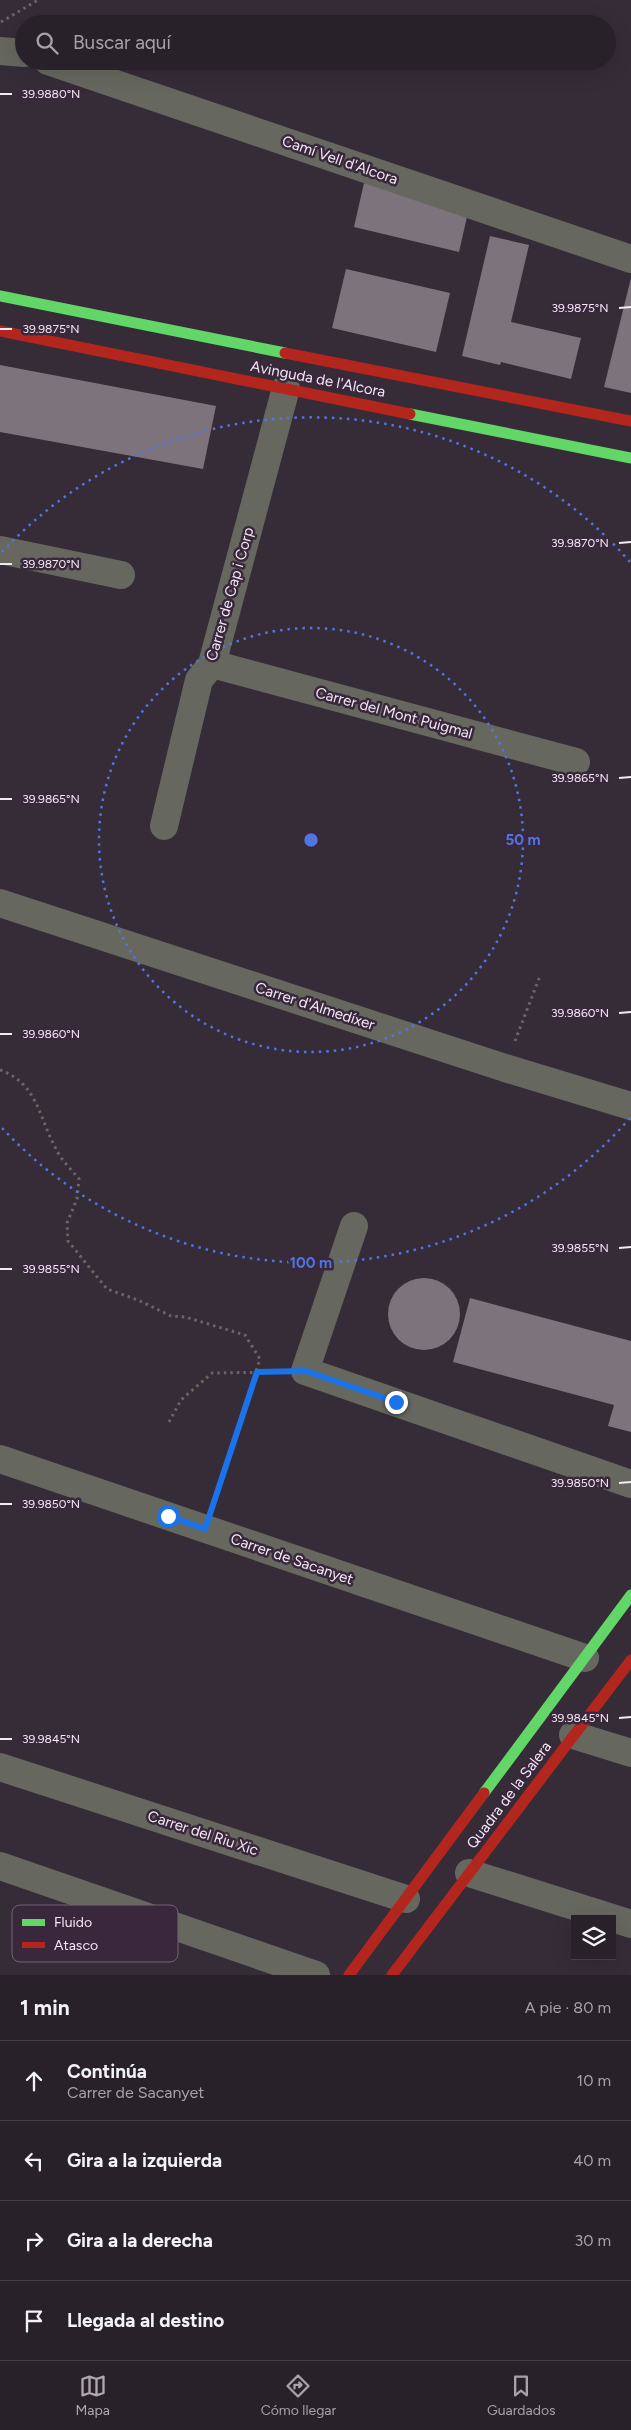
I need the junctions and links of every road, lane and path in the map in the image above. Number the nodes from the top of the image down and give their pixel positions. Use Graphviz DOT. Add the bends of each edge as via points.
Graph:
graph roads {
  1 [pos="38,0"];
  2 [pos="0,22"];
  3 [pos="0,51"];
  4 [pos="15,52"];
  5 [pos="74,70"];
  6 [pos="631,259"];
  7 [pos="0,296"];
  8 [pos="0,331"];
  9 [pos="286,388"];
  10 [pos="631,422"];
  11 [pos="631,458"];
  12 [pos="0,550"];
  13 [pos="122,576"];
  14 [pos="212,664"];
  15 [pos="576,762"];
  16 [pos="164,826"];
  17 [pos="0,903"];
  18 [pos="540,976"];
  19 [pos="505,1068"];
  20 [pos="0,1070"];
  21 [pos="631,1106"];
  22 [pos="354,1226"];
  23 [pos="306,1371"];
  24 [pos="257,1372"];
  25 [pos="169,1422"];
  26 [pos="0,1459"];
  27 [pos="631,1484"];
  28 [pos="205,1529"];
  29 [pos="631,1595"];
  30 [pos="585,1658"];
  31 [pos="631,1660"];
  32 [pos="566,1732"];
  33 [pos="631,1753"];
  34 [pos="0,1767"];
  35 [pos="437,1858"];
  36 [pos="0,1866"];
  37 [pos="457,1868"];
  38 [pos="406,1899"];
  39 [pos="113,1905"];
  40 [pos="631,1924"];
  41 [pos="178,1927"];
  42 [pos="316,1975"];
  43 [pos="349,1975"];
  44 [pos="392,1975"];
  1 -- 2 [label="path"];
  3 -- 4 [label="street"];
  5 -- 6 [label="street, Camí Vell d'Alcora"];
  7 -- 10 [label="main road, Avinguda de l'Alcora"];
  8 -- 9 [label="main road, Avinguda de l'Alcora"];
  9 -- 11 [label="main road, Avinguda de l'Alcora"];
  9 -- 14 [label="street, Carrer de Cap i Corp"];
  12 -- 13 [label="street"];
  14 -- 15 [label="street, Carrer del Mont Puigmal"];
  14 -- 16 [label="street, Carrer de Cap i Corp" via="199,680"];
  17 -- 19 [label="street, Carrer d'Almedíxer"];
  18 -- 19 [label="path"];
  19 -- 21 [label="street, Carrer d'Almedíxer"];
  20 -- 24 [label="path" via="13,1075 37,1101 55,1148 78,1179 78,1200 67,1223 68,1241 107,1289 171,1316 185,1317 245,1335 260,1359"];
  22 -- 23 [label="street"];
  23 -- 24 [label="path"];
  23 -- 27 [label="street"];
  24 -- 25 [label="path" via="212,1373 181,1400"];
  24 -- 28 [label="path"];
  26 -- 28 [label="street, Carrer de Sacanyet"];
  28 -- 30 [label="street, Carrer de Sacanyet"];
  29 -- 30 [label="main road, Quadra de la Salera"];
  30 -- 35 [label="main road, Quadra de la Salera" via="542,1723"];
  31 -- 32 [label="main road, Quadra de la Salera"];
  32 -- 33 [label="street"];
  32 -- 37 [label="main road, Quadra de la Salera"];
  34 -- 38 [label="street, Carrer del Riu Xic"];
  35 -- 37 [label="main road"];
  35 -- 38 [label="main road, Quadra de la Salera"];
  36 -- 39 [label="street"];
  37 -- 40 [label="street"];
  37 -- 44 [label="main road, Quadra de la Salera"];
  38 -- 43 [label="main road, Quadra de la Salera"];
  41 -- 42 [label="street"];
}
